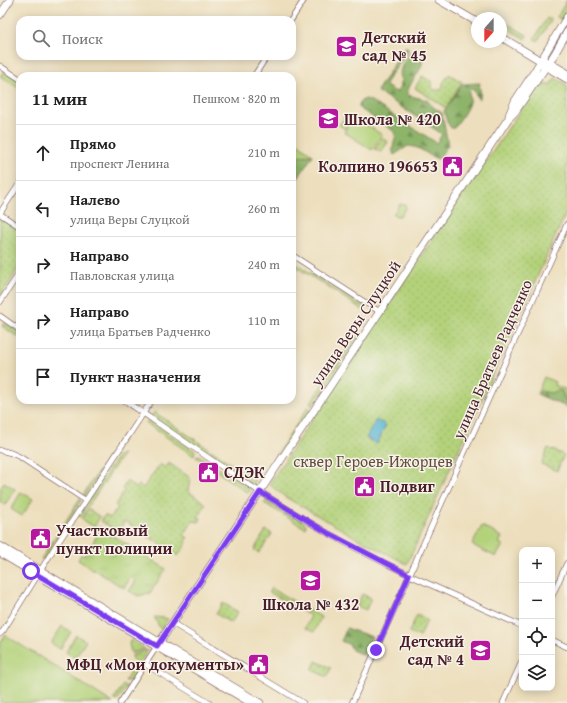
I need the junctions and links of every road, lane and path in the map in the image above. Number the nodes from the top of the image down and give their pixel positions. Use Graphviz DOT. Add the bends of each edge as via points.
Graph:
graph roads {
  1 [pos="10,0"];
  2 [pos="304,0"];
  3 [pos="439,0"];
  4 [pos="0,15"];
  5 [pos="293,16"];
  6 [pos="567,17"];
  7 [pos="471,19"];
  8 [pos="567,32"];
  9 [pos="507,41"];
  10 [pos="264,60"];
  11 [pos="545,63"];
  12 [pos="0,66"];
  13 [pos="257,72"];
  14 [pos="567,73"];
  15 [pos="16,76"];
  16 [pos="567,79"];
  17 [pos="16,189"];
  18 [pos="0,214"];
  19 [pos="16,224"];
  20 [pos="567,224"];
  21 [pos="296,257"];
  22 [pos="16,278"];
  23 [pos="1,300"];
  24 [pos="380,312"];
  25 [pos="0,316"];
  26 [pos="16,327"];
  27 [pos="130,404"];
  28 [pos="149,404"];
  29 [pos="143,413"];
  30 [pos="0,450"];
  31 [pos="260,492"];
  32 [pos="85,500"];
  33 [pos="0,546"];
  34 [pos="0,553"];
  35 [pos="567,563"];
  36 [pos="39,572"];
  37 [pos="409,575"];
  38 [pos="555,589"];
  39 [pos="172,623"];
  40 [pos="519,625"];
  41 [pos="0,634"];
  42 [pos="555,641"];
  43 [pos="158,644"];
  44 [pos="567,647"];
  45 [pos="145,664"];
  46 [pos="519,667"];
  47 [pos="120,703"];
  48 [pos="209,703"];
  49 [pos="250,703"];
  50 [pos="260,703"];
  51 [pos="304,703"];
  52 [pos="352,703"];
  53 [pos="503,703"];
  1 -- 4 [label="street"];
  2 -- 5 [label="street"];
  3 -- 7 [label="street"];
  6 -- 11 [label="street, улица Веры Слуцкой"];
  8 -- 11 [label="street, улица Веры Слуцкой"];
  9 -- 11 [label="street"];
  10 -- 13 [label="street"];
  11 -- 14 [label="street"];
  11 -- 16 [label="street"];
  11 -- 24 [label="street, улица Веры Слуцкой" via="515,112"];
  12 -- 15 [label="street"];
  17 -- 18 [label="street"];
  18 -- 19 [label="street"];
  20 -- 37 [label="street, улица Братьев Радченко"];
  21 -- 24 [label="street"];
  22 -- 23 [label="street"];
  24 -- 31 [label="street, улица Веры Слуцкой"];
  25 -- 26 [label="street"];
  27 -- 29 [label="street"];
  28 -- 29 [label="street"];
  29 -- 31 [label="street"];
  29 -- 32 [label="street"];
  30 -- 32 [label="street" via="20,457"];
  31 -- 37 [label="street" via="328,533"];
  31 -- 39 [label="street, улица Веры Слуцкой"];
  32 -- 36 [label="street"];
  33 -- 36 [label="street"];
  34 -- 36 [label="street"];
  35 -- 38 [label="street"];
  36 -- 41 [label="street"];
  36 -- 43 [label="street"];
  37 -- 40 [label="street"];
  37 -- 52 [label="street, улица Братьев Радченко"];
  39 -- 43 [label="street, улица Веры Слуцкой"];
  39 -- 51 [label="street"];
  42 -- 44 [label="street"];
  43 -- 45 [label="street, улица Веры Слуцкой"];
  43 -- 49 [label="street"];
  43 -- 50 [label="street"];
  45 -- 47 [label="street, улица Веры Слуцкой"];
  45 -- 48 [label="street"];
  46 -- 53 [label="street"];
}
